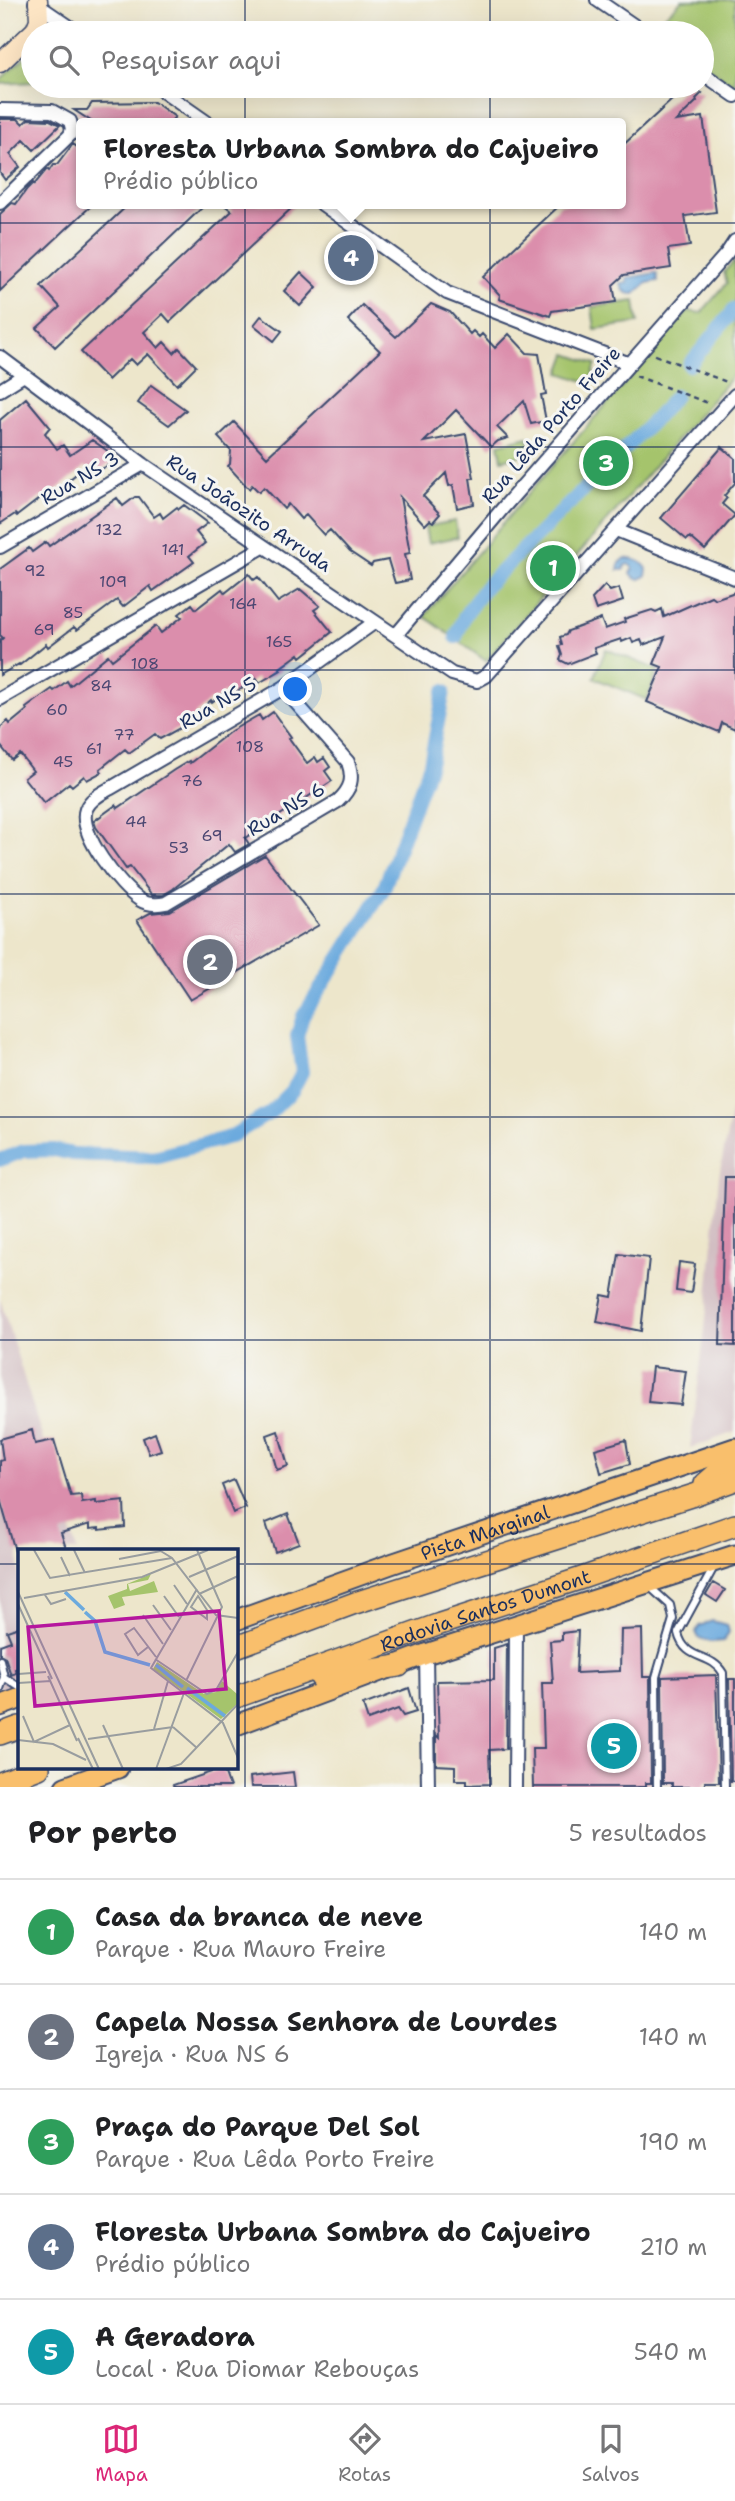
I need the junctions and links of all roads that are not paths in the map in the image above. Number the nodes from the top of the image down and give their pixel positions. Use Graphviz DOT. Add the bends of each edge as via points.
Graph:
graph roads {
  1 [pos="597,0"];
  2 [pos="36,1"];
  3 [pos="39,21"];
  4 [pos="63,21"];
  5 [pos="628,21"];
  6 [pos="21,43"];
  7 [pos="0,63"];
  8 [pos="714,81"];
  9 [pos="735,96"];
  10 [pos="172,98"];
  11 [pos="0,110"];
  12 [pos="201,118"];
  13 [pos="0,203"];
  14 [pos="328,209"];
  15 [pos="735,241"];
  16 [pos="0,357"];
  17 [pos="631,370"];
  18 [pos="24,375"];
  19 [pos="0,390"];
  20 [pos="734,397"];
  21 [pos="144,464"];
  22 [pos="616,530"];
  23 [pos="0,547"];
  24 [pos="263,547"];
  25 [pos="735,578"];
  26 [pos="375,622"];
  27 [pos="396,635"];
  28 [pos="283,688"];
  29 [pos="0,699"];
  30 [pos="166,903"];
  31 [pos="735,1448"];
  32 [pos="735,1463"];
  33 [pos="735,1480"];
  34 [pos="694,1495"];
  35 [pos="735,1525"];
  36 [pos="726,1558"];
  37 [pos="646,1583"];
  38 [pos="238,1619"];
  39 [pos="516,1624"];
  40 [pos="238,1646"];
  41 [pos="426,1654"];
  42 [pos="0,1660"];
  43 [pos="399,1666"];
  44 [pos="4,1677"];
  45 [pos="268,1686"];
  46 [pos="18,1687"];
  47 [pos="0,1689"];
  48 [pos="238,1696"];
  49 [pos="18,1699"];
  50 [pos="0,1706"];
  51 [pos="238,1724"];
  52 [pos="18,1727"];
  53 [pos="0,1734"];
  54 [pos="34,1770"];
  55 [pos="112,1770"];
  56 [pos="0,1783"];
  57 [pos="65,1787"];
  58 [pos="428,1787"];
  59 [pos="515,1787"];
  60 [pos="657,1787"];
  61 [pos="724,1787"];
  1 -- 5 [label="street"];
  2 -- 3 [label="main road"];
  2 -- 4 [label="street"];
  6 -- 7 [label="main road"];
  8 -- 9 [label="street"];
  10 -- 12 [label="street"];
  11 -- 13 [label="street" via="52,111 70,121 72,128"];
  14 -- 17 [label="street" via="447,293"];
  15 -- 17 [label="street, Rua Lêda Porto Freire"];
  16 -- 18 [label="street, Rua Joãozito Arruda"];
  17 -- 27 [label="street, Rua Lêda Porto Freire" via="503,508"];
  18 -- 19 [label="street"];
  18 -- 21 [label="street, Rua Joãozito Arruda"];
  20 -- 22 [label="street"];
  21 -- 23 [label="street, Rua NS 3"];
  21 -- 24 [label="street, Rua Joãozito Arruda"];
  22 -- 25 [label="street"];
  22 -- 27 [label="street, Rua Joãozito Arruda" via="477,681 452,674"];
  24 -- 26 [label="street, Rua Joãozito Arruda"];
  24 -- 29 [label="street"];
  26 -- 27 [label="street, Rua Joãozito Arruda"];
  26 -- 28 [label="street, Rua NS 5"];
  28 -- 30 [label="street, Rua NS 6" via="348,762 352,773 349,789 338,801"];
  28 -- 30 [label="street, Rua NS 5" via="87,805 88,832 119,882 138,899"];
  31 -- 38 [label="main road, Pista Marginal"];
  32 -- 34 [label="highway"];
  33 -- 34 [label="highway"];
  34 -- 40 [label="highway" via="355,1603"];
  35 -- 45 [label="highway, Rodovia Santos Dumont"];
  36 -- 37 [label="main road"];
  36 -- 61 [label="lane" via="678,1633 688,1651 715,1663 723,1673"];
  37 -- 39 [label="main road"];
  37 -- 60 [label="lane" via="670,1605 673,1619 656,1677"];
  39 -- 41 [label="main road"];
  39 -- 59 [label="street"];
  41 -- 43 [label="main road"];
  41 -- 58 [label="street"];
  42 -- 44 [label="lane"];
  43 -- 45 [label="highway"];
  43 -- 51 [label="main road"];
  44 -- 46 [label="lane"];
  44 -- 47 [label="lane"];
  45 -- 48 [label="highway, Rodovia Santos Dumont"];
  49 -- 50 [label="main road"];
  52 -- 53 [label="highway"];
  54 -- 56 [label="highway"];
  55 -- 57 [label="main road"];
}
